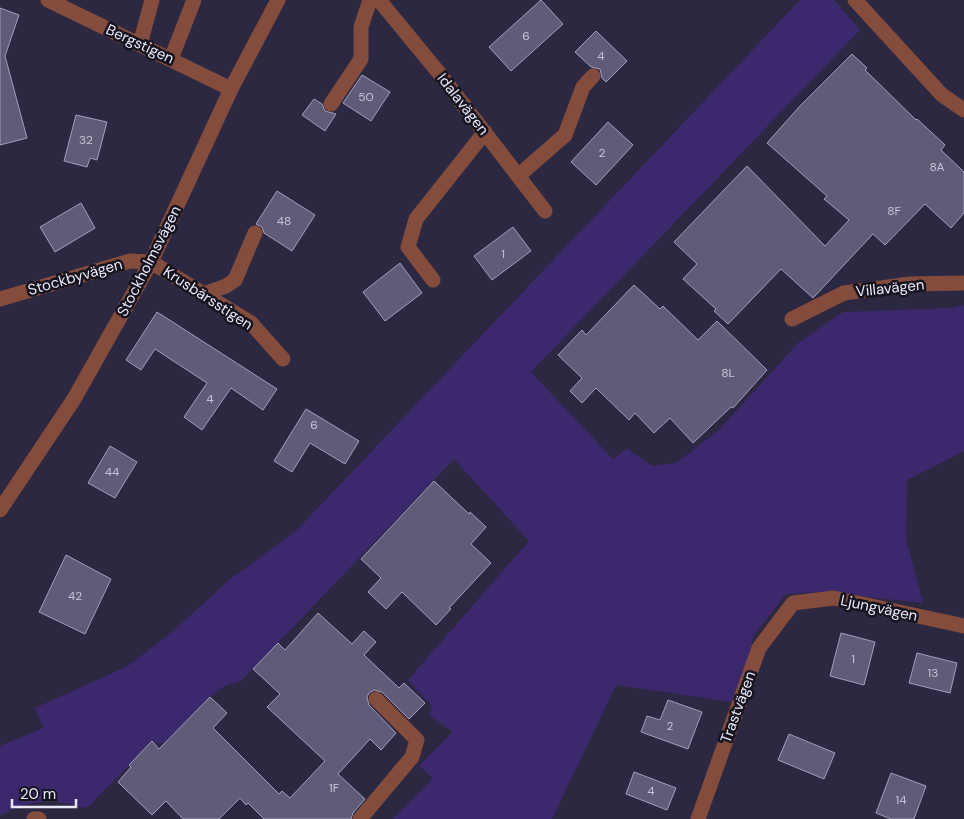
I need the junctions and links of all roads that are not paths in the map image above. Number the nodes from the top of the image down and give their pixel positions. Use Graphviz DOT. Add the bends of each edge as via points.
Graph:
graph roads {
  1 [pos="48,0"];
  2 [pos="152,0"];
  3 [pos="194,0"];
  4 [pos="278,0"];
  5 [pos="370,0"];
  6 [pos="379,0"];
  7 [pos="856,0"];
  8 [pos="138,42"];
  9 [pos="171,59"];
  10 [pos="593,76"];
  11 [pos="232,89"];
  12 [pos="331,104"];
  13 [pos="964,110"];
  14 [pos="484,132"];
  15 [pos="518,176"];
  16 [pos="545,211"];
  17 [pos="255,233"];
  18 [pos="151,262"];
  19 [pos="433,280"];
  20 [pos="964,283"];
  21 [pos="204,294"];
  22 [pos="0,299"];
  23 [pos="792,319"];
  24 [pos="283,359"];
  25 [pos="0,510"];
  26 [pos="793,604"];
  27 [pos="964,626"];
  28 [pos="376,699"];
  29 [pos="34,819"];
  30 [pos="39,819"];
  31 [pos="360,819"];
  32 [pos="698,819"];
  1 -- 8 [label="street, Bergstigen"];
  2 -- 8 [label="street"];
  3 -- 9 [label="street"];
  4 -- 11 [label="street, Stockholmsvägen"];
  5 -- 12 [label="street" via="361,26 361,59"];
  6 -- 14 [label="street, Idalavägen"];
  7 -- 13 [label="street" via="942,95"];
  8 -- 9 [label="street, Bergstigen"];
  9 -- 11 [label="street, Bergstigen"];
  10 -- 15 [label="street" via="583,87 565,135"];
  11 -- 18 [label="street, Stockholmsvägen"];
  14 -- 15 [label="street, Idalavägen"];
  14 -- 19 [label="street" via="416,219 408,247"];
  15 -- 16 [label="street, Idalavägen"];
  17 -- 21 [label="street" via="235,280"];
  18 -- 21 [label="street, Krusbärsstigen"];
  18 -- 22 [label="street, Stockbyvägen" via="130,261"];
  18 -- 25 [label="street, Stockholmsvägen" via="74,399"];
  20 -- 23 [label="street, Villavägen" via="910,284 844,293"];
  21 -- 24 [label="street, Krusbärsstigen" via="251,324"];
  26 -- 27 [label="street, Ljungvägen" via="834,598"];
  26 -- 32 [label="street, Trastvägen" via="759,648"];
  28 -- 31 [label="street" via="417,740 412,757"];
  29 -- 30 [label="street"];
}
